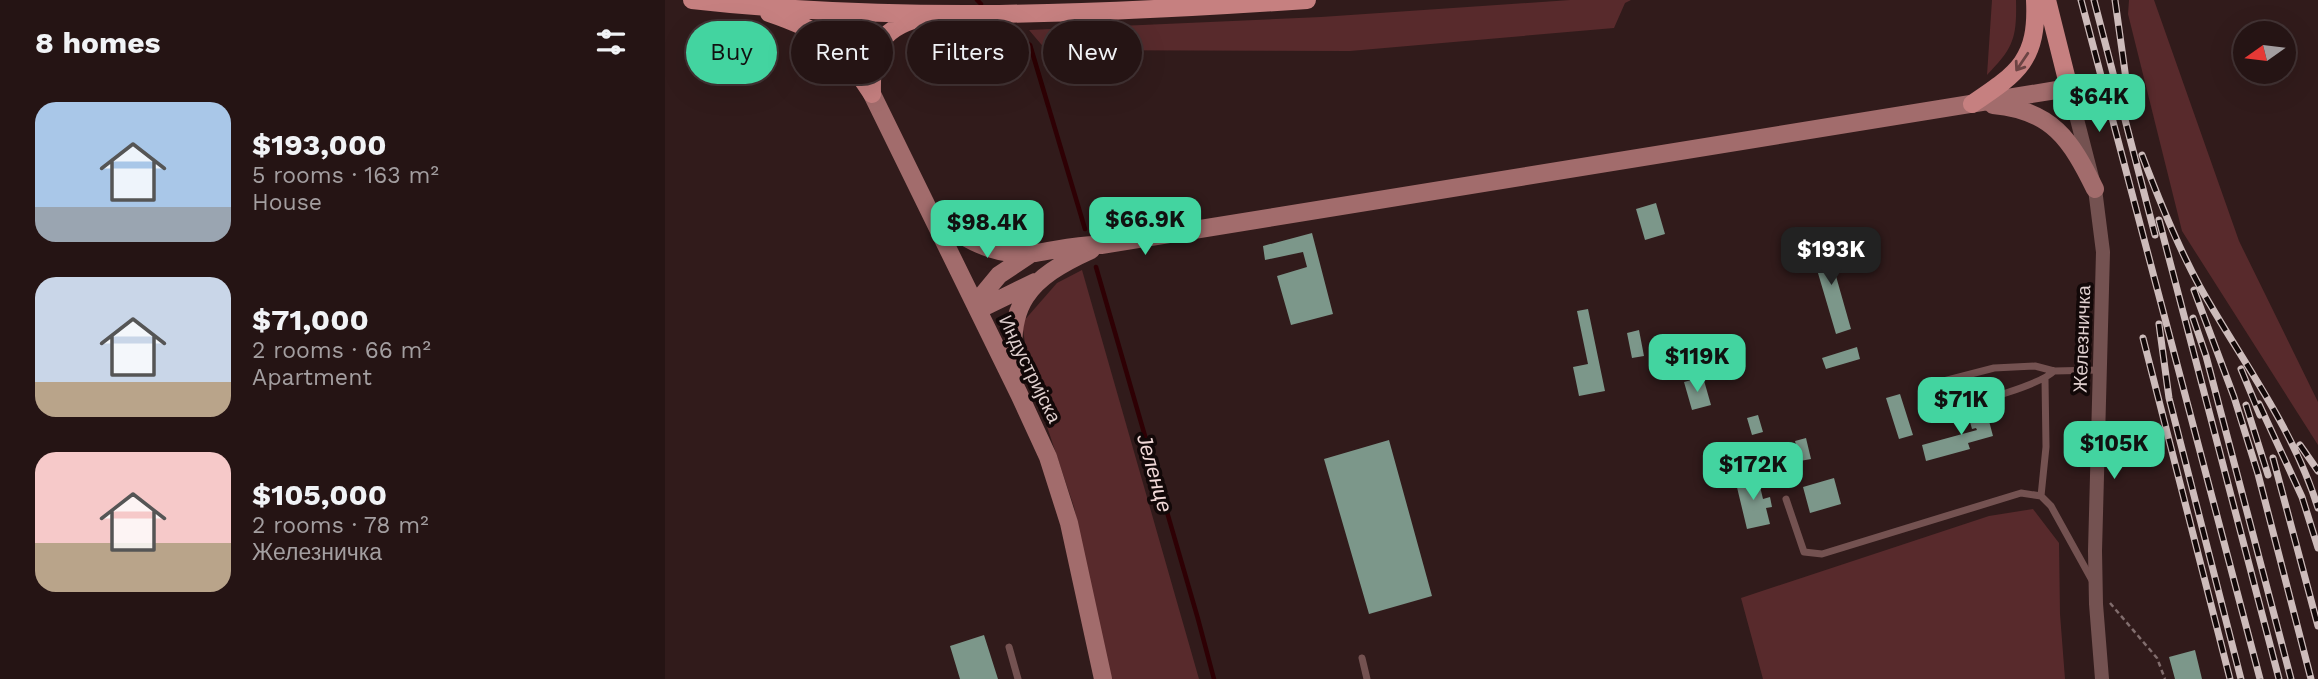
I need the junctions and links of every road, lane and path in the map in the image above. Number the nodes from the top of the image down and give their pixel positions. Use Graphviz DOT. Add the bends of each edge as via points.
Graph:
graph roads {
  1 [pos="692,0"];
  2 [pos="1307,0"];
  3 [pos="2035,0"];
  4 [pos="2047,0"];
  5 [pos="750,6"];
  6 [pos="934,14"];
  7 [pos="2069,88"];
  8 [pos="872,94"];
  9 [pos="1972,104"];
  10 [pos="2095,188"];
  11 [pos="931,214"];
  12 [pos="1101,245"];
  13 [pos="1032,253"];
  14 [pos="1037,281"];
  15 [pos="977,307"];
  16 [pos="2100,370"];
  17 [pos="2054,371"];
  18 [pos="2045,379"];
  19 [pos="1019,394"];
  20 [pos="2041,496"];
  21 [pos="1786,499"];
  22 [pos="2095,586"];
  23 [pos="1009,647"];
  24 [pos="1362,658"];
  25 [pos="1018,679"];
  26 [pos="1103,679"];
  27 [pos="1367,679"];
  28 [pos="2102,679"];
  29 [pos="2165,679"];
  1 -- 5 [label="main road"];
  2 -- 6 [label="main road" via="1105,12"];
  3 -- 9 [label="main road, one-way" via="2035,30 2024,61 2007,80"];
  4 -- 7 [label="main road"];
  5 -- 6 [label="main road"];
  5 -- 8 [label="main road" via="806,26 833,43"];
  6 -- 8 [label="main road" via="901,24 883,40 872,65"];
  7 -- 9 [label="main road"];
  7 -- 10 [label="street, Железничка"];
  8 -- 11 [label="main road, Индустријска"];
  9 -- 10 [label="main road" via="2018,109 2052,126 2074,149"];
  9 -- 12 [label="main road"];
  10 -- 16 [label="street, Железничка" via="2103,252"];
  11 -- 13 [label="main road" via="979,246"];
  11 -- 15 [label="main road, Индустријска"];
  12 -- 13 [label="main road"];
  12 -- 14 [label="main road"];
  13 -- 15 [label="main road" via="999,275"];
  14 -- 15 [label="main road"];
  14 -- 19 [label="main road" via="1023,301 1014,329"];
  15 -- 19 [label="main road, Индустријска"];
  16 -- 17 [label="lane"];
  16 -- 22 [label="street, Железничка"];
  17 -- 18 [label="lane"];
  17 -- 18 [label="lane" via="2035,366 1994,368 1936,383 1940,405 1956,406"];
  18 -- 20 [label="lane"];
  19 -- 26 [label="main road, Индустријска" via="1064,503"];
  20 -- 21 [label="lane" via="2021,493 1822,554 1804,552"];
  20 -- 22 [label="lane"];
  22 -- 28 [label="street, Железничка"];
  22 -- 29 [label="path" via="2157,658"];
  23 -- 25 [label="lane"];
  24 -- 27 [label="lane"];
}
